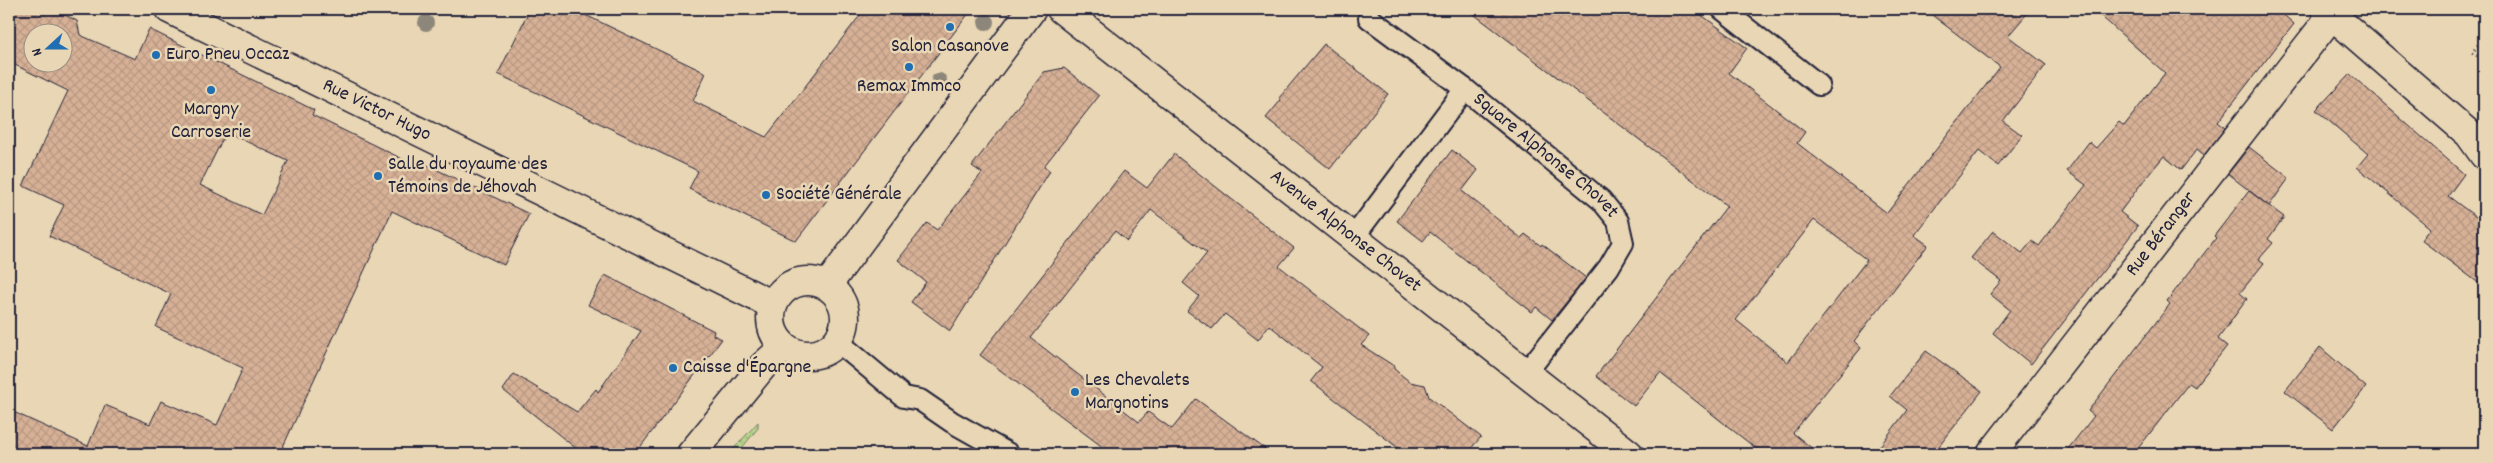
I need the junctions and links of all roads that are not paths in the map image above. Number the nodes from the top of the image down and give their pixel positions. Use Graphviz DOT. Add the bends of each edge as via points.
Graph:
graph roads {
  1 [pos="169,9"];
  2 [pos="1032,9"];
  3 [pos="1061,9"];
  4 [pos="1722,9"];
  5 [pos="2329,12"];
  6 [pos="1369,18"];
  7 [pos="1819,85"];
  8 [pos="1465,89"];
  9 [pos="2484,155"];
  10 [pos="1353,238"];
  11 [pos="826,286"];
  12 [pos="773,305"];
  13 [pos="837,341"];
  14 [pos="784,347"];
  15 [pos="1526,374"];
  16 [pos="692,454"];
  17 [pos="1009,454"];
  18 [pos="1629,454"];
  19 [pos="1991,454"];
  1 -- 12 [label="street, Rue Victor Hugo"];
  2 -- 11 [label="street"];
  3 -- 10 [label="street, Avenue Alphonse Chovet"];
  4 -- 7 [label="lane"];
  5 -- 9 [label="street" via="2469,134"];
  5 -- 19 [label="street, Rue Béranger"];
  6 -- 8 [label="lane, Square Alphonse Chovet"];
  8 -- 10 [label="lane, Square Alphonse Chovet"];
  8 -- 15 [label="lane, Square Alphonse Chovet" via="1601,200 1618,221 1623,243 1609,267"];
  10 -- 15 [label="street, Avenue Alphonse Chovet"];
  11 -- 12 [label="street" via="802,281 789,286"];
  11 -- 13 [label="street" via="838,296 844,311 844,327"];
  12 -- 14 [label="street" via="771,320 775,335"];
  13 -- 14 [label="street" via="812,355"];
  13 -- 17 [label="lane" via="904,397 920,400"];
  14 -- 16 [label="street" via="763,366"];
  15 -- 18 [label="street, Avenue Alphonse Chovet"];
}
